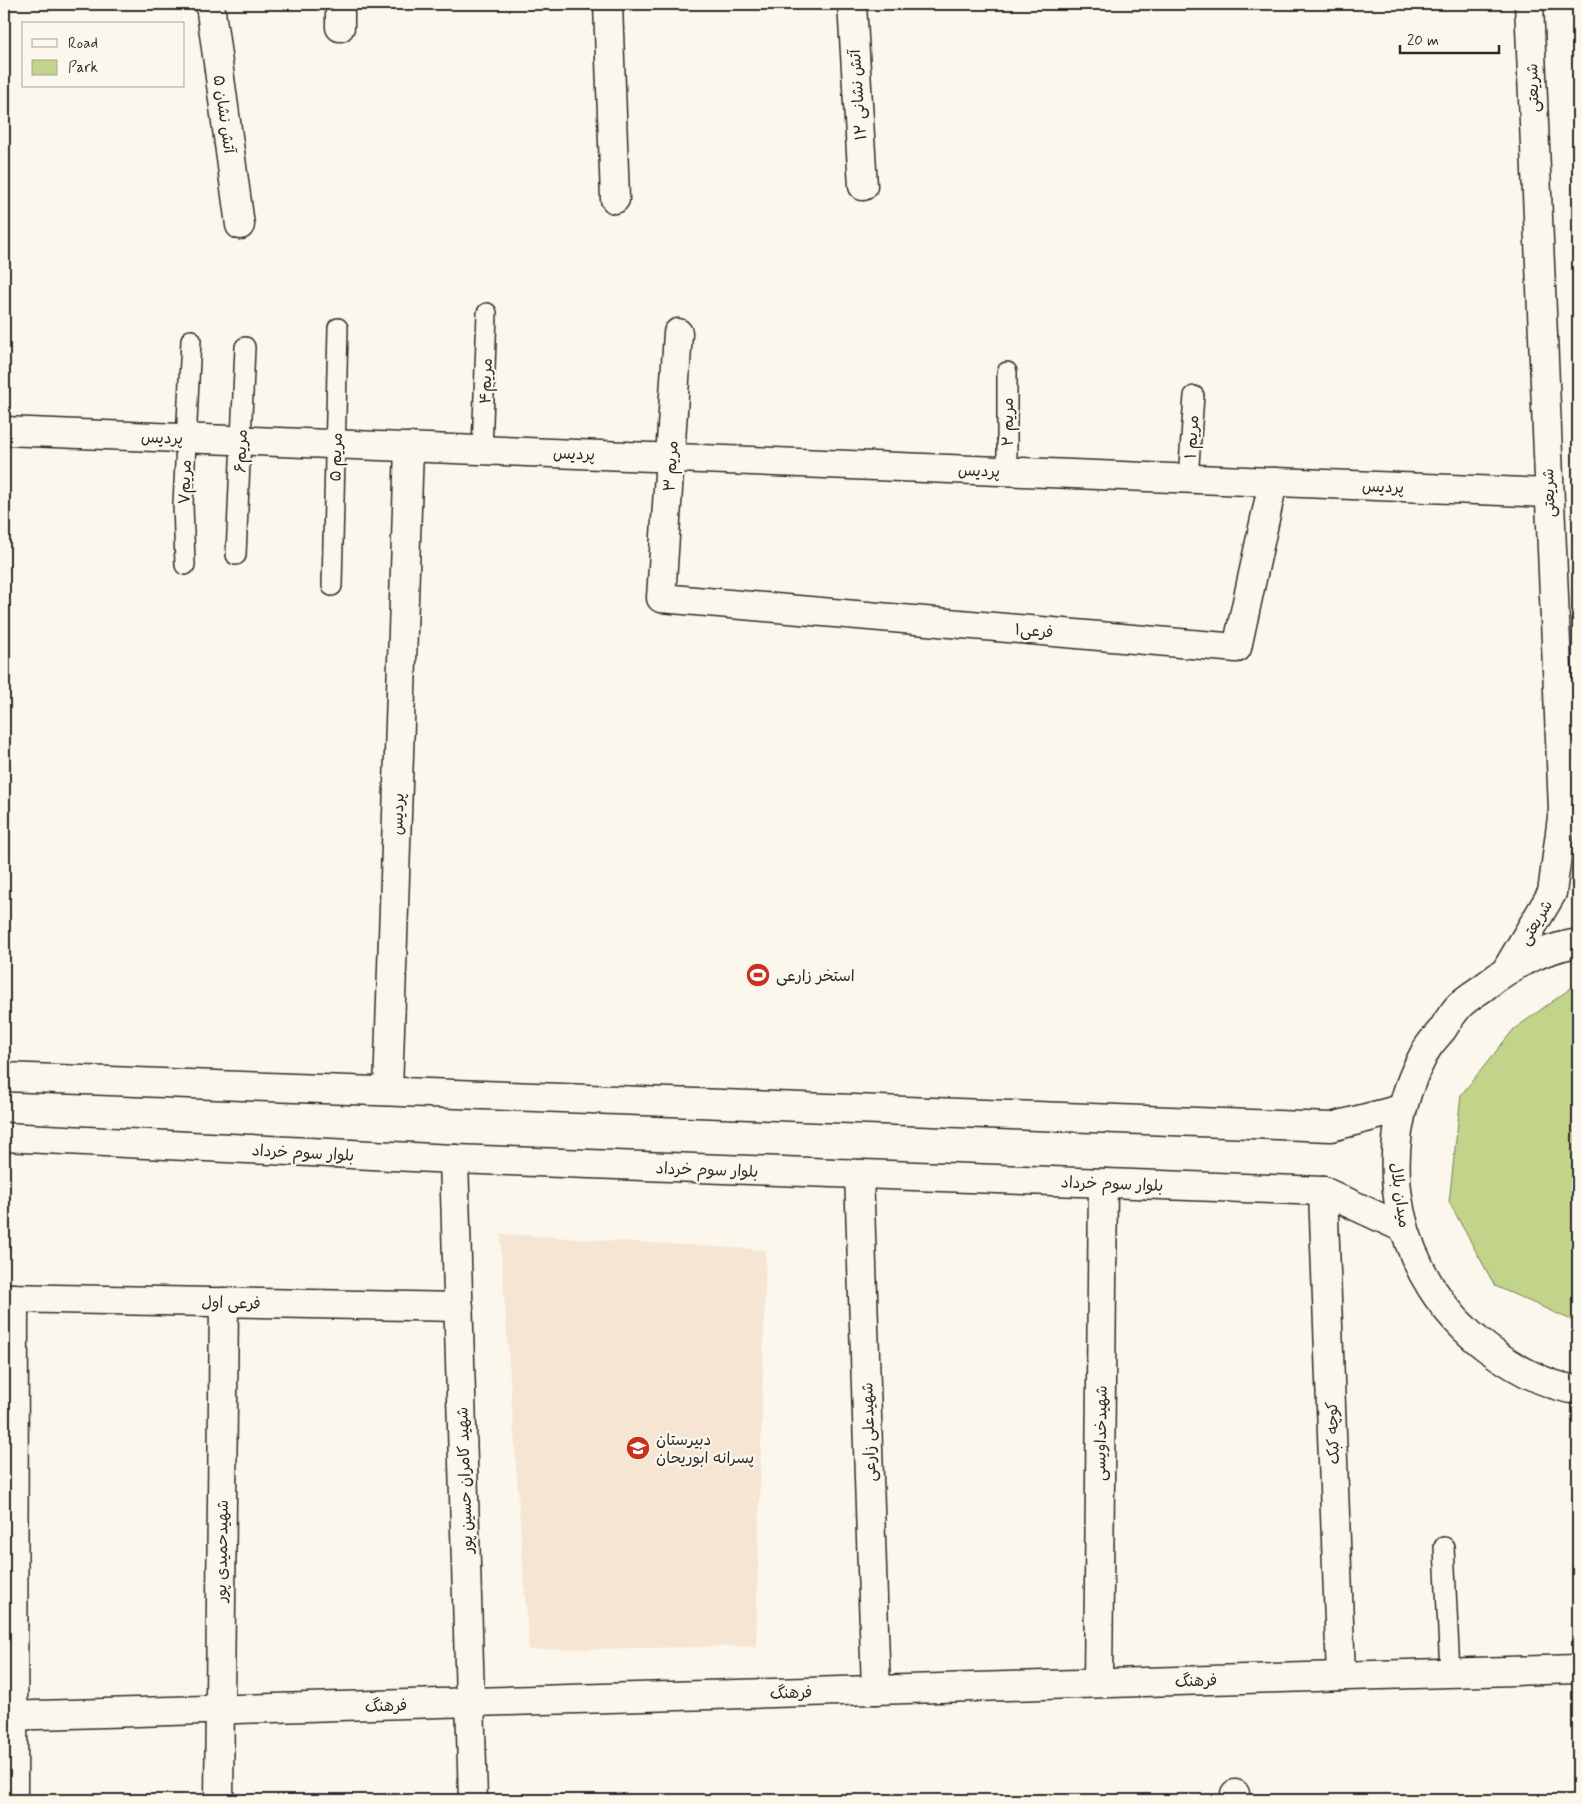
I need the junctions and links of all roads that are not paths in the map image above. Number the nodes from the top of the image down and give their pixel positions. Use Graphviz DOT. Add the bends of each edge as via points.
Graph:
graph roads {
  1 [pos="210,4"];
  2 [pos="608,4"];
  3 [pos="852,4"];
  4 [pos="1529,4"];
  5 [pos="863,186"];
  6 [pos="615,199"];
  7 [pos="240,225"];
  8 [pos="487,313"];
  9 [pos="338,328"];
  10 [pos="678,333"];
  11 [pos="191,340"];
  12 [pos="245,346"];
  13 [pos="1007,372"];
  14 [pos="1194,396"];
  15 [pos="4,430"];
  16 [pos="186,438"];
  17 [pos="240,440"];
  18 [pos="336,444"];
  19 [pos="409,447"];
  20 [pos="482,450"];
  21 [pos="671,457"];
  22 [pos="1007,471"];
  23 [pos="1188,478"];
  24 [pos="1273,482"];
  25 [pos="1548,493"];
  26 [pos="236,555"];
  27 [pos="185,565"];
  28 [pos="332,586"];
  29 [pos="662,598"];
  30 [pos="1578,943"];
  31 [pos="1507,969"];
  32 [pos="4,1077"];
  33 [pos="388,1091"];
  34 [pos="1401,1109"];
  35 [pos="4,1137"];
  36 [pos="454,1159"];
  37 [pos="859,1174"];
  38 [pos="1102,1183"];
  39 [pos="1323,1191"];
  40 [pos="1403,1228"];
  41 [pos="9,1298"];
  42 [pos="224,1302"];
  43 [pos="459,1307"];
  44 [pos="1574,1395"];
  45 [pos="1444,1547"];
  46 [pos="1578,1669"];
  47 [pos="1450,1673"];
  48 [pos="1341,1676"];
  49 [pos="1098,1683"];
  50 [pos="876,1690"];
  51 [pos="470,1702"];
  52 [pos="219,1709"];
  53 [pos="8,1716"];
  54 [pos="13,1800"];
  55 [pos="220,1800"];
  56 [pos="473,1800"];
  1 -- 7 [label="street, آتش نشان ۵"];
  2 -- 6 [label="street"];
  3 -- 5 [label="street, آتش نشانی ۱۲"];
  4 -- 25 [label="street, شریعتی"];
  8 -- 20 [label="lane, مریم۴"];
  9 -- 18 [label="lane, مریم ۵"];
  10 -- 21 [label="street, مریم ۳"];
  11 -- 16 [label="lane, مریم۷"];
  12 -- 17 [label="lane, مریم۶"];
  13 -- 22 [label="lane, مریم ۲"];
  14 -- 23 [label="lane, مریم ۱"];
  15 -- 16 [label="street, پردیس"];
  16 -- 17 [label="street, پردیس"];
  16 -- 27 [label="lane, مریم۷"];
  17 -- 18 [label="street, پردیس"];
  17 -- 26 [label="lane, مریم۶"];
  18 -- 19 [label="street, پردیس"];
  18 -- 28 [label="lane, مریم ۵"];
  19 -- 20 [label="street, پردیس"];
  19 -- 33 [label="street, پردیس"];
  20 -- 21 [label="street, پردیس"];
  21 -- 22 [label="street, پردیس"];
  21 -- 29 [label="street, مریم ۳"];
  22 -- 23 [label="street, پردیس"];
  23 -- 24 [label="street, پردیس"];
  24 -- 25 [label="street, پردیس"];
  24 -- 29 [label="street, فرعی۱" via="1237,648"];
  25 -- 31 [label="street, شریعتی" via="1563,810 1552,893"];
  30 -- 31 [label="street, میدان بلال" via="1562,946"];
  31 -- 34 [label="street, میدان بلال" via="1460,1005 1424,1053"];
  32 -- 33 [label="street"];
  33 -- 34 [label="street" via="1331,1127"];
  34 -- 40 [label="street, میدان بلال" via="1394,1168"];
  35 -- 36 [label="street, بلوار سوم خرداد"];
  36 -- 37 [label="street, بلوار سوم خرداد"];
  36 -- 43 [label="street, شهید کامران حسین پور"];
  37 -- 38 [label="street, بلوار سوم خرداد"];
  37 -- 50 [label="street, شهیدعلی زارعی"];
  38 -- 39 [label="street, بلوار سوم خرداد"];
  38 -- 49 [label="street, شهیدخداویسی"];
  39 -- 40 [label="street, بلوار سوم خرداد"];
  39 -- 48 [label="street, کوچه کبک"];
  40 -- 44 [label="street, میدان بلال" via="1426,1282 1464,1330 1511,1366"];
  41 -- 42 [label="street, فرعی اول"];
  41 -- 53 [label="street"];
  42 -- 43 [label="street, فرعی اول"];
  42 -- 52 [label="street, شهیدحمیدی پور"];
  43 -- 51 [label="street, شهید کامران حسین پور"];
  45 -- 47 [label="lane"];
  46 -- 47 [label="street, فرهنگ"];
  47 -- 48 [label="street, فرهنگ"];
  48 -- 49 [label="street, فرهنگ"];
  49 -- 50 [label="street, فرهنگ"];
  50 -- 51 [label="street, فرهنگ"];
  51 -- 52 [label="street, فرهنگ"];
  51 -- 56 [label="street, شهید کامران حسین پور"];
  52 -- 53 [label="street, فرهنگ"];
  52 -- 55 [label="street, شهیدحمیدی پور"];
  53 -- 54 [label="street"];
}
